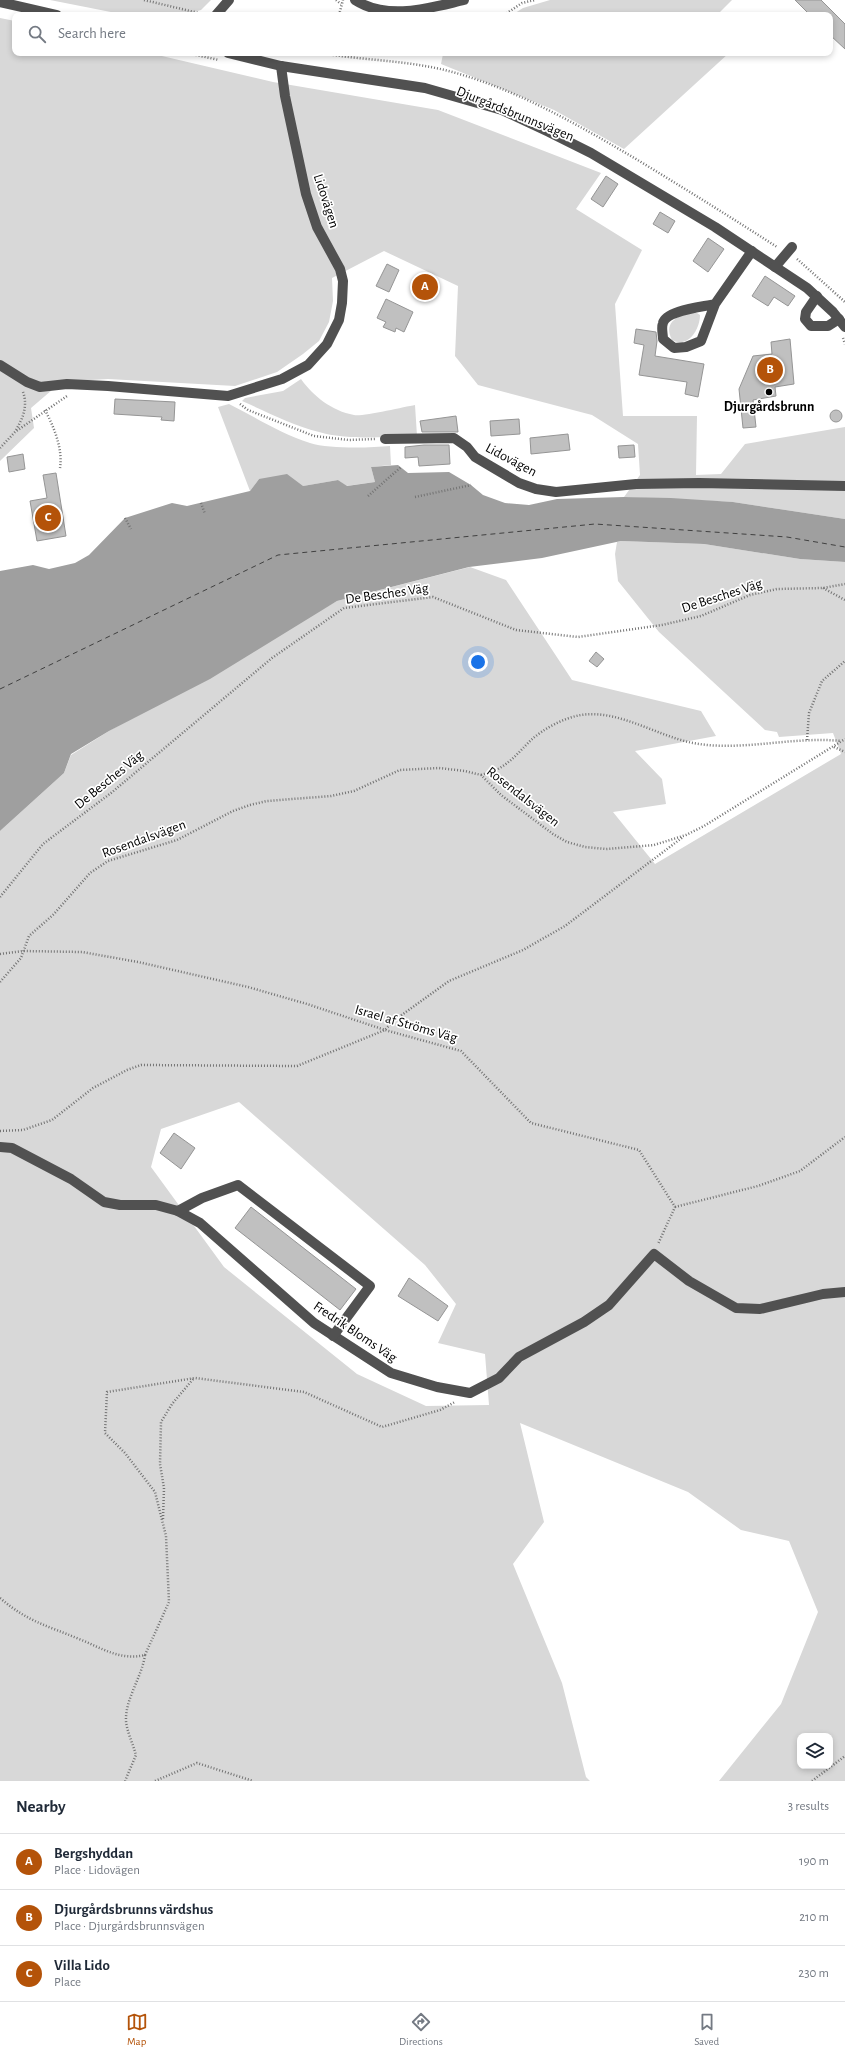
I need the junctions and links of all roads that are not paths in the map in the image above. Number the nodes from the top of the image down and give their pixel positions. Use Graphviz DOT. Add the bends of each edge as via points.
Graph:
graph roads {
  1 [pos="229,0"];
  2 [pos="355,0"];
  3 [pos="464,0"];
  4 [pos="0,2"];
  5 [pos="44,12"];
  6 [pos="219,12"];
  7 [pos="226,57"];
  8 [pos="281,66"];
  9 [pos="792,247"];
  10 [pos="752,251"];
  11 [pos="775,267"];
  12 [pos="817,296"];
  13 [pos="715,304"];
  14 [pos="839,323"];
  15 [pos="0,365"];
  16 [pos="385,439"];
  17 [pos="845,486"];
  18 [pos="0,1147"];
  19 [pos="178,1211"];
  20 [pos="845,1292"];
  21 [pos="333,1336"];
  1 -- 6 [label="street"];
  2 -- 3 [label="street" via="365,6 400,12"];
  4 -- 5 [label="street"];
  7 -- 8 [label="street, Djurgårdsbrunnsvägen"];
  8 -- 10 [label="street, Djurgårdsbrunnsvägen" via="425,88 502,110 591,154"];
  8 -- 15 [label="street, Lidovägen" via="306,194 317,227 340,269 343,281 339,320 327,344 308,365 282,379 228,396 67,384 40,387"];
  9 -- 11 [label="street"];
  10 -- 11 [label="street, Djurgårdsbrunnsvägen"];
  10 -- 13 [label="street"];
  11 -- 12 [label="street, Djurgårdsbrunnsvägen"];
  12 -- 14 [label="street, Djurgårdsbrunnsvägen"];
  12 -- 14 [label="street" via="806,312 805,319 811,326 821,327"];
  13 -- 13 [label="street" via="675,312 666,317 662,324 663,339 674,348 686,347 701,341"];
  16 -- 17 [label="street, Lidovägen" via="454,438 467,447 476,458 519,483 556,492 636,484"];
  18 -- 19 [label="street, Fredrik Bloms Väg" via="12,1148 72,1179 104,1202 156,1206"];
  19 -- 21 [label="street, Fredrik Bloms Väg" via="200,1223 314,1323"];
  19 -- 21 [label="street" via="202,1198 238,1185 370,1286"];
  20 -- 21 [label="street, Fredrik Bloms Väg" via="823,1294 760,1309 736,1308 689,1281 654,1254 609,1305 584,1322 520,1357 499,1378 470,1393 437,1387 391,1373"];
}
